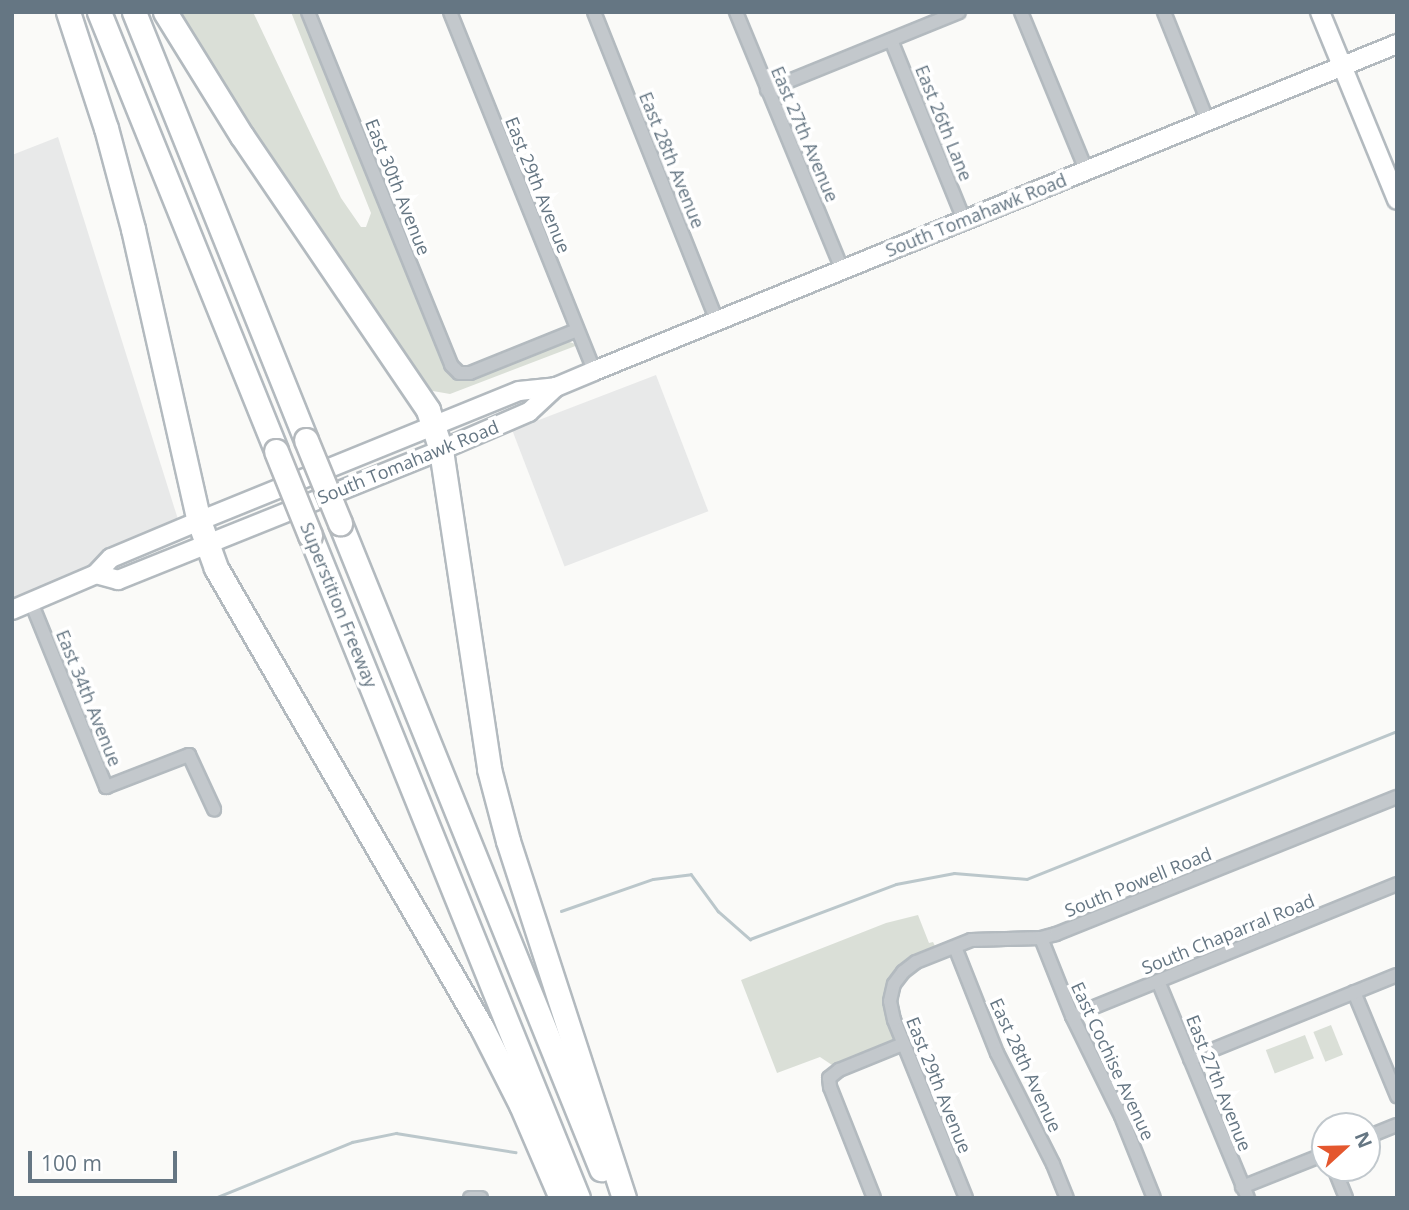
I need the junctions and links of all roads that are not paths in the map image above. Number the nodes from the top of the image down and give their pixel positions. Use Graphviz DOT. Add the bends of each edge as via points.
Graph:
graph roads {
  1 [pos="68,12"];
  2 [pos="99,12"];
  3 [pos="134,12"];
  4 [pos="165,12"];
  5 [pos="309,12"];
  6 [pos="450,12"];
  7 [pos="594,12"];
  8 [pos="736,12"];
  9 [pos="959,12"];
  10 [pos="1021,12"];
  11 [pos="1164,12"];
  12 [pos="1320,12"];
  13 [pos="891,40"];
  14 [pos="1397,44"];
  15 [pos="1342,67"];
  16 [pos="767,90"];
  17 [pos="1208,122"];
  18 [pos="1086,170"];
  19 [pos="1397,200"];
  20 [pos="964,220"];
  21 [pos="842,269"];
  22 [pos="717,321"];
  23 [pos="577,330"];
  24 [pos="594,371"];
  25 [pos="556,387"];
  26 [pos="433,427"];
  27 [pos="441,450"];
  28 [pos="199,521"];
  29 [pos="206,544"];
  30 [pos="96,573"];
  31 [pos="31,602"];
  32 [pos="12,610"];
  33 [pos="1397,797"];
  34 [pos="214,809"];
  35 [pos="1397,884"];
  36 [pos="1041,938"];
  37 [pos="955,947"];
  38 [pos="1397,975"];
  39 [pos="1158,981"];
  40 [pos="894,984"];
  41 [pos="1354,992"];
  42 [pos="1072,1016"];
  43 [pos="903,1044"];
  44 [pos="1190,1059"];
  45 [pos="1395,1087"];
  46 [pos="1311,1161"];
  47 [pos="1245,1192"];
  48 [pos="470,1198"];
  49 [pos="481,1198"];
  50 [pos="561,1198"];
  51 [pos="578,1198"];
  52 [pos="612,1198"];
  53 [pos="625,1198"];
  54 [pos="874,1198"];
  55 [pos="965,1198"];
  56 [pos="1067,1198"];
  57 [pos="1154,1198"];
  1 -- 28 [label="highway" via="133,230"];
  2 -- 51 [label="highway, Superstition Freeway, bridge"];
  3 -- 52 [label="highway, Superstition Freeway, bridge"];
  4 -- 26 [label="highway" via="242,136 428,410"];
  5 -- 23 [label="street, East 30th Avenue" via="451,365 459,373 470,373"];
  6 -- 23 [label="street, East 29th Avenue"];
  7 -- 22 [label="street, East 28th Avenue"];
  8 -- 16 [label="street, East 27th Avenue"];
  9 -- 13 [label="street"];
  10 -- 18 [label="street"];
  11 -- 17 [label="street"];
  12 -- 15 [label="main road"];
  13 -- 16 [label="street"];
  13 -- 20 [label="street, East 26th Lane"];
  14 -- 15 [label="main road, South Tomahawk Road"];
  15 -- 17 [label="main road, South Tomahawk Road"];
  15 -- 19 [label="main road"];
  16 -- 21 [label="street, East 27th Avenue"];
  17 -- 18 [label="main road, South Tomahawk Road"];
  18 -- 20 [label="main road, South Tomahawk Road"];
  20 -- 21 [label="main road, South Tomahawk Road"];
  21 -- 22 [label="main road, South Tomahawk Road"];
  22 -- 24 [label="main road, South Tomahawk Road"];
  23 -- 24 [label="street, East 29th Avenue"];
  24 -- 25 [label="main road, South Tomahawk Road"];
  25 -- 26 [label="main road, South Tomahawk Road" via="519,391"];
  25 -- 27 [label="main road, South Tomahawk Road" via="529,412"];
  26 -- 27 [label="highway"];
  26 -- 28 [label="main road, South Tomahawk Road"];
  27 -- 29 [label="main road, South Tomahawk Road"];
  27 -- 53 [label="highway" via="489,769 508,841"];
  28 -- 29 [label="highway"];
  28 -- 30 [label="main road, South Tomahawk Road" via="111,558"];
  29 -- 30 [label="main road, South Tomahawk Road" via="118,580"];
  29 -- 50 [label="highway" via="482,1028"];
  30 -- 31 [label="main road, South Tomahawk Road"];
  31 -- 32 [label="main road, South Tomahawk Road"];
  31 -- 34 [label="street, East 34th Avenue" via="106,787 189,755"];
  33 -- 36 [label="street, South Powell Road"];
  35 -- 39 [label="street, South Chaparral Road"];
  36 -- 37 [label="street, South Powell Road" via="986,938"];
  36 -- 42 [label="street, East Cochise Avenue"];
  37 -- 40 [label="street, South Powell Road" via="916,962"];
  37 -- 56 [label="street, East 28th Avenue" via="997,1053"];
  38 -- 41 [label="street"];
  39 -- 42 [label="street, South Chaparral Road"];
  39 -- 44 [label="street, East 27th Avenue"];
  40 -- 43 [label="street, East 29th Avenue" via="890,1001"];
  41 -- 44 [label="street"];
  41 -- 45 [label="street"];
  42 -- 57 [label="street, East Cochise Avenue" via="1121,1116"];
  43 -- 54 [label="street" via="830,1078"];
  43 -- 55 [label="street, East 29th Avenue"];
  44 -- 47 [label="street, East 27th Avenue"];
  46 -- 47 [label="street"];
  48 -- 49 [label="street"];
}
